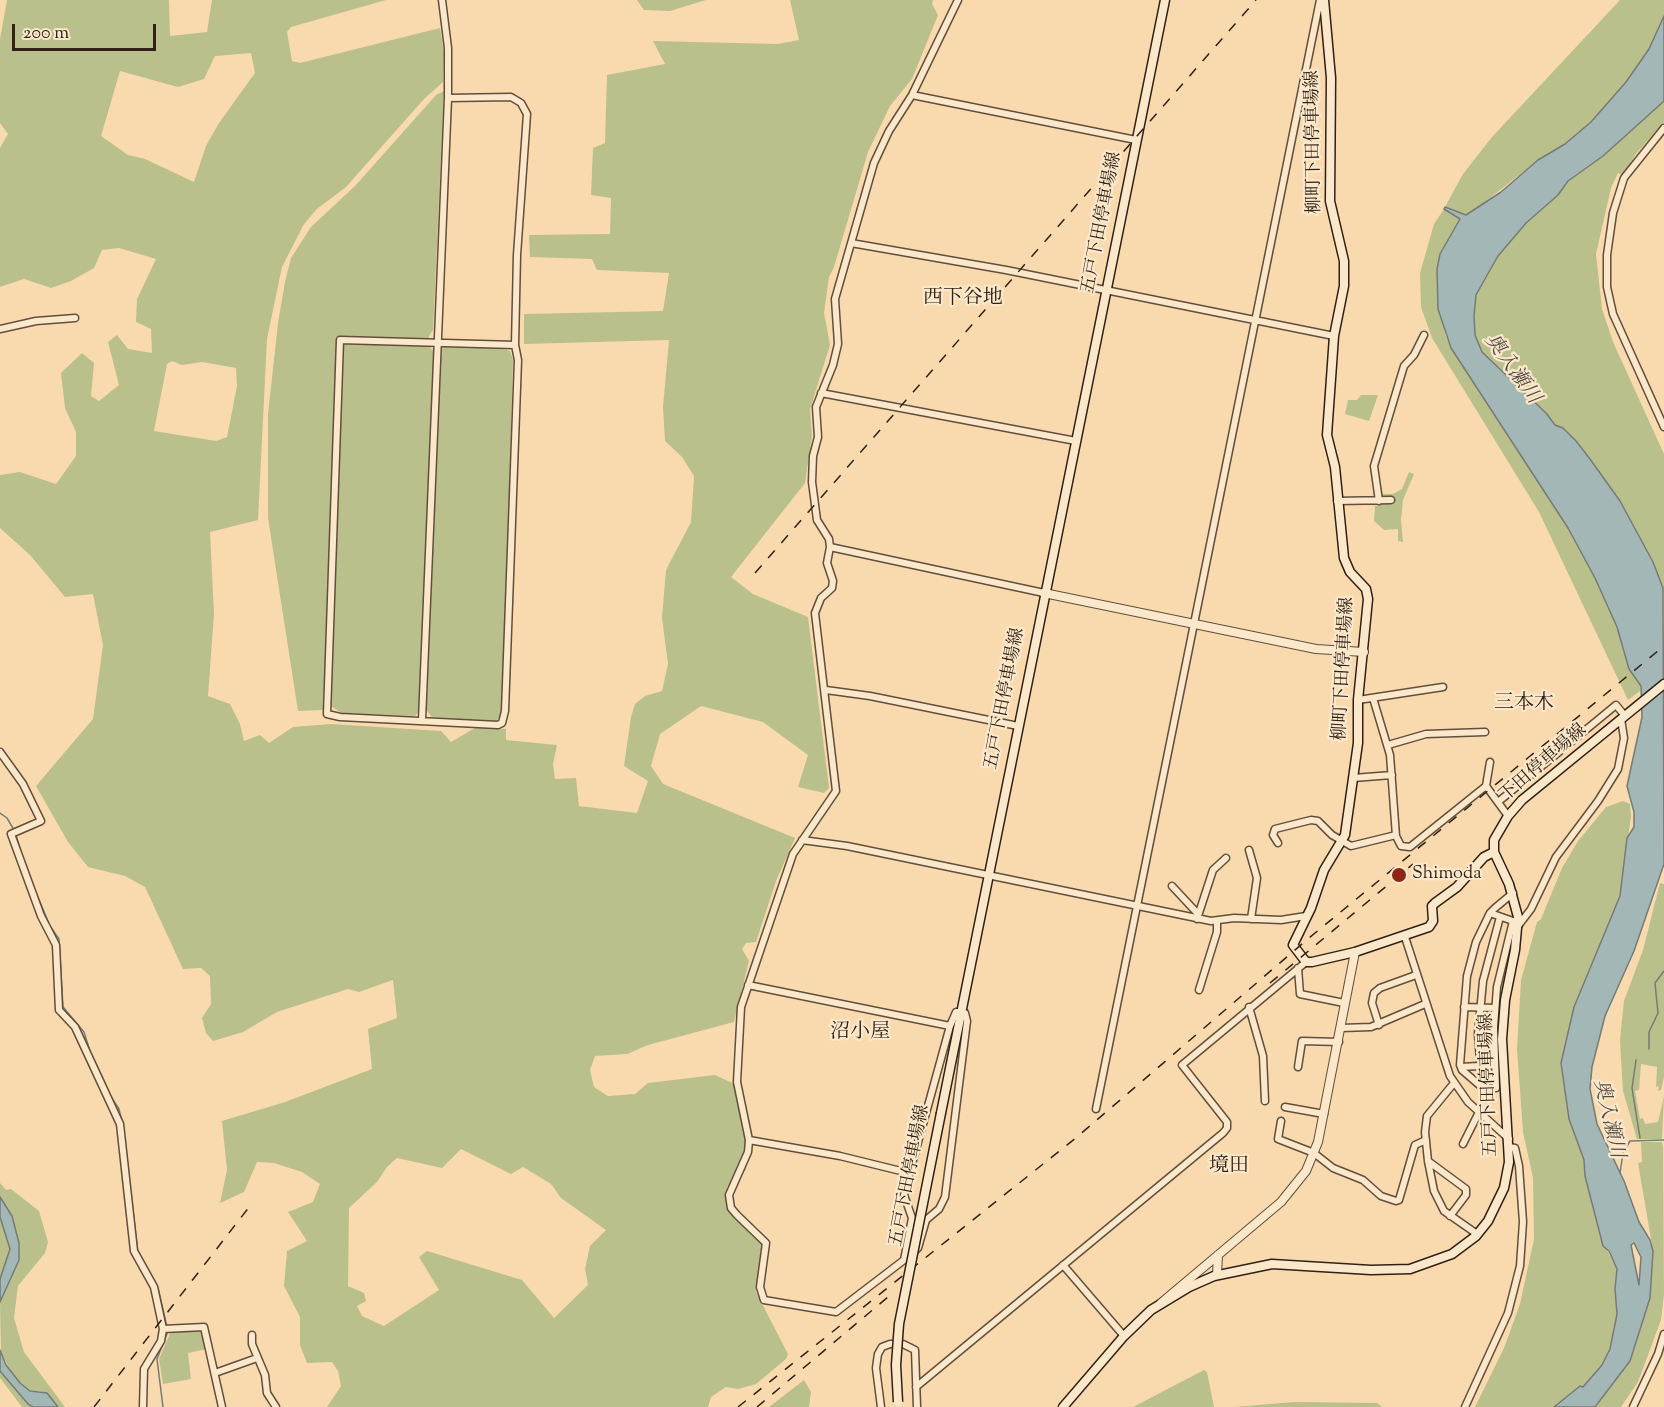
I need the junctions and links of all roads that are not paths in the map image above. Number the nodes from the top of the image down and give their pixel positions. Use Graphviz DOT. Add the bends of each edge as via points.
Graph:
graph roads {
  1 [pos="442,0"];
  2 [pos="958,0"];
  3 [pos="1165,0"];
  4 [pos="1321,0"];
  5 [pos="912,95"];
  6 [pos="448,98"];
  7 [pos="1664,128"];
  8 [pos="1136,140"];
  9 [pos="851,243"];
  10 [pos="1106,291"];
  11 [pos="75,318"];
  12 [pos="1254,320"];
  13 [pos="0,329"];
  14 [pos="1424,335"];
  15 [pos="1334,336"];
  16 [pos="436,342"];
  17 [pos="515,345"];
  18 [pos="821,393"];
  19 [pos="1664,427"];
  20 [pos="1076,441"];
  21 [pos="1391,500"];
  22 [pos="1337,501"];
  23 [pos="1379,501"];
  24 [pos="830,547"];
  25 [pos="1044,593"];
  26 [pos="1195,622"];
  27 [pos="1364,652"];
  28 [pos="1664,684"];
  29 [pos="1443,687"];
  30 [pos="826,690"];
  31 [pos="1373,698"];
  32 [pos="1358,700"];
  33 [pos="1625,716"];
  34 [pos="422,720"];
  35 [pos="1018,726"];
  36 [pos="1485,732"];
  37 [pos="1388,745"];
  38 [pos="0,752"];
  39 [pos="1490,762"];
  40 [pos="1392,775"];
  41 [pos="1353,778"];
  42 [pos="1486,786"];
  43 [pos="1498,802"];
  44 [pos="1508,816"];
  45 [pos="1396,835"];
  46 [pos="802,840"];
  47 [pos="1342,842"];
  48 [pos="1278,843"];
  49 [pos="1249,850"];
  50 [pos="1494,852"];
  51 [pos="1226,858"];
  52 [pos="988,876"];
  53 [pos="1172,886"];
  54 [pos="1513,893"];
  55 [pos="1136,906"];
  56 [pos="1490,913"];
  57 [pos="1197,916"];
  58 [pos="1306,916"];
  59 [pos="1500,916"];
  60 [pos="1251,919"];
  61 [pos="1217,921"];
  62 [pos="1518,926"];
  63 [pos="1405,937"];
  64 [pos="1492,945"];
  65 [pos="1506,949"];
  66 [pos="1355,952"];
  67 [pos="1302,965"];
  68 [pos="1484,974"];
  69 [pos="1416,975"];
  70 [pos="1499,978"];
  71 [pos="748,985"];
  72 [pos="1199,990"];
  73 [pos="1344,1003"];
  74 [pos="1425,1004"];
  75 [pos="1249,1007"];
  76 [pos="1464,1007"];
  77 [pos="1480,1008"];
  78 [pos="1496,1008"];
  79 [pos="960,1012"];
  80 [pos="1379,1024"];
  81 [pos="950,1026"];
  82 [pos="1341,1028"];
  83 [pos="1478,1032"];
  84 [pos="1494,1032"];
  85 [pos="1339,1042"];
  86 [pos="1495,1065"];
  87 [pos="1482,1066"];
  88 [pos="1298,1067"];
  89 [pos="1462,1069"];
  90 [pos="1453,1082"];
  91 [pos="1482,1087"];
  92 [pos="1265,1101"];
  93 [pos="1285,1107"];
  94 [pos="1096,1109"];
  95 [pos="1479,1112"];
  96 [pos="1324,1114"];
  97 [pos="1281,1121"];
  98 [pos="750,1140"];
  99 [pos="1426,1140"];
  100 [pos="1509,1143"];
  101 [pos="1463,1144"];
  102 [pos="1314,1154"];
  103 [pos="1428,1161"];
  104 [pos="909,1173"];
  105 [pos="1450,1216"];
  106 [pos="1477,1234"];
  107 [pos="1218,1255"];
  108 [pos="904,1260"];
  109 [pos="1207,1263"];
  110 [pos="1063,1265"];
  111 [pos="1215,1275"];
  112 [pos="1161,1304"];
  113 [pos="163,1329"];
  114 [pos="1664,1334"];
  115 [pos="252,1335"];
  116 [pos="1125,1336"];
  117 [pos="257,1358"];
  118 [pos="215,1373"];
  119 [pos="916,1387"];
  120 [pos="899,1405"];
  121 [pos="143,1407"];
  122 [pos="221,1407"];
  123 [pos="276,1407"];
  124 [pos="881,1407"];
  125 [pos="917,1407"];
  126 [pos="1063,1407"];
  127 [pos="1465,1407"];
  128 [pos="1633,1407"];
  1 -- 6 [label="street" via="448,48"];
  2 -- 5 [label="street"];
  3 -- 8 [label="main road, 五戸下田停車場線"];
  4 -- 12 [label="street"];
  4 -- 15 [label="main road, 柳町下田停車場線" via="1331,78 1330,201 1344,261 1342,305"];
  5 -- 8 [label="street"];
  5 -- 9 [label="street" via="873,164"];
  6 -- 16 [label="street"];
  6 -- 17 [label="street" via="511,97 521,103 526,114"];
  7 -- 19 [label="street" via="1624,178 1613,213 1607,255 1607,287 1613,314"];
  8 -- 10 [label="main road, 五戸下田停車場線"];
  9 -- 10 [label="street"];
  9 -- 18 [label="street" via="835,299 836,354"];
  10 -- 12 [label="street"];
  10 -- 20 [label="main road, 五戸下田停車場線"];
  11 -- 13 [label="street"];
  12 -- 15 [label="street"];
  12 -- 26 [label="street"];
  14 -- 23 [label="street" via="1404,366 1374,466"];
  15 -- 22 [label="main road, 柳町下田停車場線" via="1326,420"];
  16 -- 17 [label="street"];
  16 -- 34 [label="street"];
  16 -- 34 [label="street" via="340,340 327,714"];
  17 -- 34 [label="street" via="518,360 504,719 498,725"];
  18 -- 20 [label="street"];
  18 -- 24 [label="street" via="816,407 818,437 812,482 817,520"];
  20 -- 25 [label="main road, 五戸下田停車場線"];
  21 -- 23 [label="street"];
  22 -- 23 [label="street"];
  22 -- 27 [label="main road, 柳町下田停車場線" via="1344,558 1367,592"];
  24 -- 25 [label="street"];
  24 -- 30 [label="street" via="827,563 832,588 820,598 815,613"];
  25 -- 26 [label="street"];
  25 -- 35 [label="main road, 五戸下田停車場線"];
  26 -- 27 [label="street" via="1316,649"];
  26 -- 55 [label="street"];
  27 -- 32 [label="main road, 柳町下田停車場線"];
  28 -- 33 [label="main road, 下田停車場線"];
  29 -- 31 [label="street"];
  30 -- 35 [label="street"];
  30 -- 46 [label="street" via="836,791"];
  31 -- 32 [label="street"];
  31 -- 37 [label="street"];
  32 -- 41 [label="main road, 柳町下田停車場線"];
  33 -- 43 [label="street" via="1616,705"];
  33 -- 44 [label="main road, 下田停車場線" via="1522,800"];
  33 -- 62 [label="street" via="1617,769 1556,857 1531,909"];
  35 -- 52 [label="main road, 五戸下田停車場線"];
  36 -- 37 [label="street" via="1426,734"];
  37 -- 40 [label="street"];
  38 -- 113 [label="street" via="23,784 41,821 11,834 41,916 56,945 58,1010 75,1027 120,1124 134,1251 154,1287"];
  39 -- 42 [label="street"];
  40 -- 41 [label="street"];
  40 -- 45 [label="street"];
  41 -- 47 [label="main road, 柳町下田停車場線"];
  42 -- 43 [label="street"];
  42 -- 45 [label="street" via="1410,847 1401,846"];
  43 -- 44 [label="street"];
  44 -- 50 [label="main road, 下田停車場線" via="1494,840"];
  45 -- 47 [label="street" via="1354,847"];
  46 -- 52 [label="street"];
  46 -- 71 [label="street" via="793,854"];
  47 -- 48 [label="street" via="1318,821 1311,820 1275,829 1273,835"];
  47 -- 58 [label="main road, 柳町下田停車場線" via="1324,870"];
  49 -- 60 [label="street" via="1257,878"];
  50 -- 54 [label="main road, 五戸下田停車場線"];
  50 -- 63 [label="main road" via="1432,906 1432,924"];
  51 -- 57 [label="street" via="1213,870"];
  52 -- 55 [label="street"];
  52 -- 79 [label="main road, 五戸下田停車場線"];
  53 -- 57 [label="street"];
  54 -- 56 [label="street"];
  54 -- 62 [label="main road, 五戸下田停車場線"];
  55 -- 57 [label="street"];
  55 -- 94 [label="street"];
  56 -- 59 [label="street"];
  56 -- 76 [label="street" via="1476,942"];
  57 -- 61 [label="street"];
  58 -- 60 [label="street"];
  58 -- 67 [label="main road, 柳町下田停車場線" via="1293,945"];
  59 -- 64 [label="street"];
  59 -- 65 [label="street" via="1513,921"];
  60 -- 61 [label="street"];
  61 -- 72 [label="street"];
  62 -- 100 [label="main road, 五戸下田停車場線" via="1504,1000 1502,1039"];
  63 -- 66 [label="main road"];
  63 -- 69 [label="street"];
  64 -- 65 [label="street"];
  64 -- 68 [label="street"];
  65 -- 70 [label="street"];
  66 -- 67 [label="main road"];
  66 -- 73 [label="street"];
  67 -- 73 [label="street" via="1300,994"];
  67 -- 75 [label="street"];
  68 -- 70 [label="street"];
  68 -- 77 [label="street"];
  69 -- 74 [label="street"];
  69 -- 80 [label="street" via="1374,993 1372,1003"];
  70 -- 78 [label="street"];
  71 -- 81 [label="street"];
  71 -- 98 [label="street" via="741,1007 737,1082"];
  73 -- 82 [label="street"];
  74 -- 80 [label="street"];
  74 -- 90 [label="street"];
  75 -- 92 [label="street" via="1263,1056"];
  75 -- 110 [label="street" via="1182,1065 1227,1122 1227,1128"];
  76 -- 77 [label="street"];
  76 -- 89 [label="street"];
  77 -- 78 [label="street"];
  77 -- 83 [label="street"];
  78 -- 84 [label="street"];
  79 -- 81 [label="street" via="954,1014"];
  79 -- 108 [label="street" via="967,1015 967,1021 945,1197 939,1209 926,1220 918,1248"];
  79 -- 120 [label="main road, 五戸下田停車場線, bridge" via="899,1324"];
  80 -- 82 [label="street"];
  81 -- 104 [label="street"];
  82 -- 85 [label="street"];
  83 -- 84 [label="street"];
  83 -- 87 [label="street"];
  84 -- 86 [label="street"];
  85 -- 88 [label="street" via="1302,1041"];
  85 -- 96 [label="street"];
  86 -- 87 [label="street"];
  86 -- 91 [label="street" via="1496,1088"];
  87 -- 89 [label="street"];
  87 -- 91 [label="street"];
  89 -- 90 [label="street"];
  89 -- 91 [label="street"];
  90 -- 95 [label="street"];
  90 -- 99 [label="street" via="1427,1116"];
  93 -- 96 [label="street"];
  95 -- 100 [label="street"];
  95 -- 101 [label="street"];
  96 -- 102 [label="street"];
  97 -- 102 [label="street" via="1278,1139"];
  98 -- 104 [label="street"];
  98 -- 108 [label="street" via="729,1195 731,1208 766,1243 760,1287 764,1300 836,1312"];
  99 -- 102 [label="street" via="1415,1145 1396,1201 1381,1196 1363,1180 1333,1168"];
  99 -- 103 [label="street"];
  100 -- 106 [label="main road, 五戸下田停車場線" via="1508,1175 1500,1200"];
  100 -- 127 [label="street" via="1515,1148 1519,1166 1523,1222 1520,1266 1508,1313"];
  102 -- 107 [label="street" via="1298,1183 1281,1202"];
  103 -- 105 [label="street" via="1437,1200"];
  103 -- 105 [label="street" via="1466,1189 1466,1195"];
  104 -- 108 [label="street" via="904,1195 912,1218"];
  105 -- 106 [label="street"];
  106 -- 111 [label="main road, 五戸下田停車場線" via="1452,1254 1410,1269 1272,1264"];
  107 -- 109 [label="street"];
  107 -- 111 [label="street"];
  109 -- 111 [label="street"];
  109 -- 112 [label="street"];
  110 -- 116 [label="street"];
  110 -- 119 [label="street"];
  111 -- 112 [label="main road, 五戸下田停車場線"];
  112 -- 116 [label="main road, 五戸下田停車場線"];
  113 -- 118 [label="street" via="204,1327"];
  113 -- 121 [label="street" via="161,1341 144,1369"];
  114 -- 128 [label="street"];
  115 -- 117 [label="street"];
  116 -- 126 [label="main road, 五戸下田停車場線"];
  117 -- 118 [label="street"];
  117 -- 123 [label="street" via="265,1375 267,1393"];
  118 -- 122 [label="street"];
  119 -- 124 [label="street" via="915,1350 903,1344 882,1347 876,1368"];
  119 -- 125 [label="street"];
}
